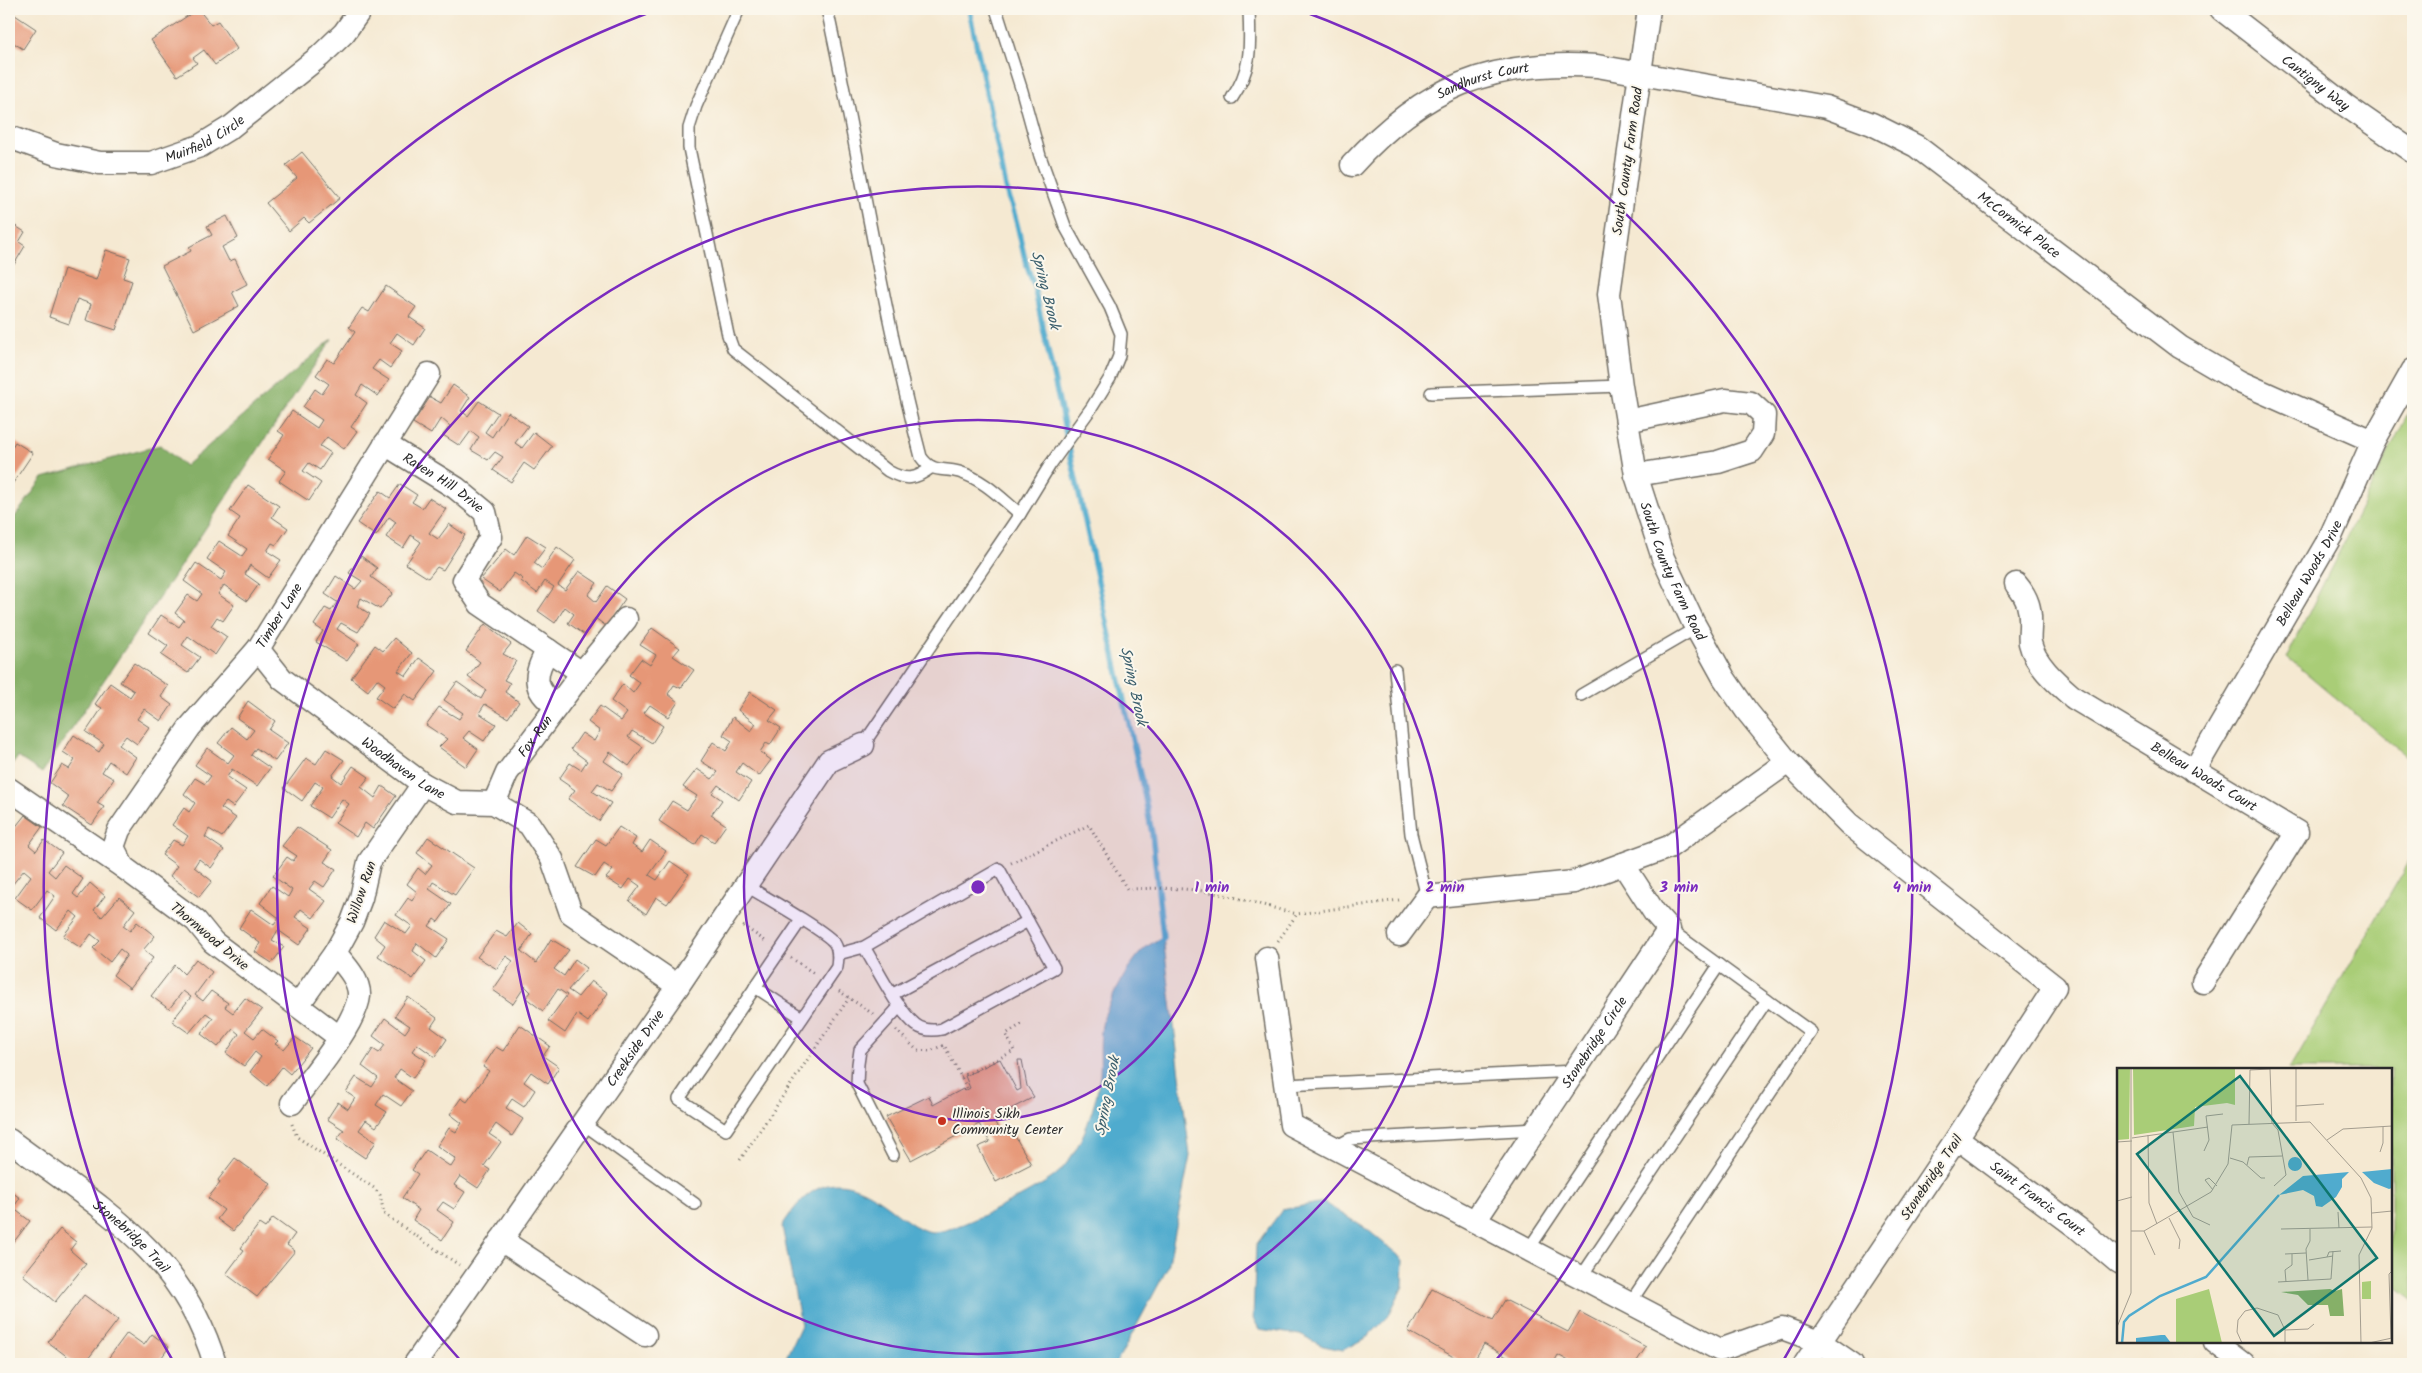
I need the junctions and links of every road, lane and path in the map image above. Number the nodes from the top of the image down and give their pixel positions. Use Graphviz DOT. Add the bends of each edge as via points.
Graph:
graph roads {
  1 [pos="361,9"];
  2 [pos="739,9"];
  3 [pos="828,9"];
  4 [pos="996,9"];
  5 [pos="1249,9"];
  6 [pos="1649,9"];
  7 [pos="2221,9"];
  8 [pos="1639,75"];
  9 [pos="1232,98"];
  10 [pos="9,137"];
  11 [pos="2413,152"];
  12 [pos="1352,165"];
  13 [pos="2413,370"];
  14 [pos="429,374"];
  15 [pos="1621,386"];
  16 [pos="1431,393"];
  17 [pos="1627,421"];
  18 [pos="2373,441"];
  19 [pos="385,444"];
  20 [pos="932,467"];
  21 [pos="1636,475"];
  22 [pos="1020,514"];
  23 [pos="2016,584"];
  24 [pos="626,619"];
  25 [pos="1696,628"];
  26 [pos="258,649"];
  27 [pos="548,650"];
  28 [pos="1395,670"];
  29 [pos="582,673"];
  30 [pos="1581,695"];
  31 [pos="557,706"];
  32 [pos="863,745"];
  33 [pos="1788,762"];
  34 [pos="2194,771"];
  35 [pos="423,784"];
  36 [pos="9,789"];
  37 [pos="494,803"];
  38 [pos="116,838"];
  39 [pos="86,842"];
  40 [pos="1623,864"];
  41 [pos="123,867"];
  42 [pos="1000,869"];
  43 [pos="745,885"];
  44 [pos="1427,897"];
  45 [pos="1297,914"];
  46 [pos="801,920"];
  47 [pos="1028,921"];
  48 [pos="1669,929"];
  49 [pos="1399,935"];
  50 [pos="864,947"];
  51 [pos="335,953"];
  52 [pos="838,954"];
  53 [pos="1267,958"];
  54 [pos="1719,965"];
  55 [pos="2203,982"];
  56 [pos="678,986"];
  57 [pos="755,987"];
  58 [pos="2055,987"];
  59 [pos="893,994"];
  60 [pos="849,998"];
  61 [pos="1767,1000"];
  62 [pos="298,1005"];
  63 [pos="900,1006"];
  64 [pos="802,1018"];
  65 [pos="886,1022"];
  66 [pos="1022,1024"];
  67 [pos="340,1037"];
  68 [pos="1575,1071"];
  69 [pos="961,1077"];
  70 [pos="1285,1085"];
  71 [pos="967,1088"];
  72 [pos="292,1104"];
  73 [pos="582,1123"];
  74 [pos="1536,1129"];
  75 [pos="1957,1138"];
  76 [pos="9,1140"];
  77 [pos="1333,1148"];
  78 [pos="893,1155"];
  79 [pos="740,1160"];
  80 [pos="695,1204"];
  81 [pos="1474,1222"];
  82 [pos="501,1240"];
  83 [pos="1528,1250"];
  84 [pos="2117,1261"];
  85 [pos="476,1277"];
  86 [pos="1581,1277"];
  87 [pos="1630,1303"];
  88 [pos="645,1335"];
  89 [pos="1820,1342"];
  90 [pos="2216,1343"];
  91 [pos="215,1364"];
  92 [pos="415,1364"];
  93 [pos="1805,1364"];
  94 [pos="1852,1364"];
  95 [pos="2244,1364"];
  1 -- 10 [label="street, Muirfield Circle" via="344,33 320,56 231,128 200,146 151,163 100,163 56,154"];
  2 -- 20 [label="lane" via="689,128 689,148 733,348 888,471 909,480"];
  3 -- 20 [label="lane" via="882,288 912,421 921,457"];
  4 -- 22 [label="lane" via="1040,156 1065,226 1110,307 1121,334 1119,356 1110,378"];
  5 -- 9 [label="lane" via="1248,67 1244,82"];
  6 -- 8 [label="street, South County Farm Road"];
  7 -- 11 [label="street, Cantigny Way"];
  8 -- 12 [label="street, Sandhurst Court" via="1597,66 1560,64 1486,74 1426,100 1396,121"];
  8 -- 15 [label="street, South County Farm Road" via="1609,294"];
  8 -- 18 [label="street, McCormick Place" via="1826,107 1896,135 1943,166 2180,347 2240,382"];
  13 -- 18 [label="street, Belleau Woods Drive"];
  14 -- 19 [label="street, Timber Lane"];
  15 -- 16 [label="lane"];
  15 -- 17 [label="street, South County Farm Road"];
  17 -- 21 [label="street, South County Farm Road"];
  17 -- 21 [label="street" via="1726,400 1751,403 1764,415 1763,434 1752,451 1718,462"];
  18 -- 34 [label="street, Belleau Woods Drive" via="2332,534"];
  19 -- 26 [label="street, Timber Lane"];
  19 -- 27 [label="street, Raven Hill Drive" via="456,488 485,512 491,537 464,580 480,604"];
  20 -- 22 [label="lane" via="958,472 982,482"];
  21 -- 25 [label="street, South County Farm Road" via="1663,558"];
  22 -- 32 [label="lane"];
  23 -- 34 [label="street, Belleau Woods Court" via="2025,594 2031,610 2030,643 2058,684 2096,714"];
  24 -- 29 [label="street, Fox Run"];
  25 -- 30 [label="lane"];
  25 -- 33 [label="street, South County Farm Road" via="1735,694"];
  26 -- 35 [label="street, Woodhaven Lane" via="282,679"];
  26 -- 38 [label="street, Timber Lane" via="190,727"];
  27 -- 29 [label="street, Raven Hill Drive"];
  27 -- 31 [label="street" via="538,666 536,680 545,696"];
  28 -- 44 [label="lane" via="1411,834"];
  29 -- 31 [label="street, Fox Run"];
  31 -- 37 [label="street, Fox Run" via="507,774"];
  32 -- 43 [label="street, Creekside Drive" via="830,761"];
  33 -- 40 [label="street" via="1669,847"];
  33 -- 58 [label="street, South County Farm Road" via="1849,824"];
  34 -- 55 [label="street, Belleau Woods Court" via="2297,832"];
  35 -- 37 [label="street, Woodhaven Lane" via="457,802"];
  35 -- 51 [label="street, Willow Run" via="369,862 352,922"];
  36 -- 39 [label="street"];
  37 -- 56 [label="street, Woodhaven Lane" via="529,824 552,859 571,913"];
  38 -- 39 [label="street"];
  38 -- 41 [label="street, Thornwood Drive"];
  39 -- 41 [label="street"];
  40 -- 44 [label="street" via="1574,882"];
  40 -- 48 [label="street"];
  41 -- 62 [label="street, Thornwood Drive" via="196,921 213,942"];
  42 -- 45 [label="path" via="1089,824 1127,889 1168,887 1218,893"];
  42 -- 47 [label="lane"];
  42 -- 50 [label="lane"];
  43 -- 46 [label="lane"];
  43 -- 56 [label="street, Creekside Drive"];
  44 -- 45 [label="path"];
  44 -- 49 [label="street"];
  45 -- 53 [label="path"];
  46 -- 52 [label="lane" via="834,942"];
  46 -- 57 [label="lane"];
  47 -- 59 [label="lane"];
  47 -- 63 [label="lane" via="1054,968 942,1029 933,1031 917,1026"];
  48 -- 54 [label="lane"];
  48 -- 68 [label="street, Stonebridge Circle"];
  50 -- 52 [label="lane"];
  50 -- 59 [label="lane"];
  51 -- 62 [label="street, Willow Run"];
  51 -- 67 [label="street" via="352,974 359,995 353,1017"];
  52 -- 64 [label="lane" via="837,967"];
  53 -- 70 [label="street"];
  54 -- 61 [label="lane"];
  54 -- 83 [label="lane"];
  56 -- 73 [label="street, Creekside Drive"];
  57 -- 64 [label="lane"];
  57 -- 64 [label="lane" via="680,1099 726,1130"];
  58 -- 75 [label="street, Stonebridge Trail"];
  59 -- 63 [label="lane"];
  60 -- 79 [label="path"];
  61 -- 86 [label="lane"];
  61 -- 87 [label="lane" via="1811,1032"];
  62 -- 67 [label="street, Thornwood Drive"];
  63 -- 65 [label="lane"];
  65 -- 69 [label="path" via="917,1050 930,1051 944,1045"];
  65 -- 78 [label="lane" via="860,1050 857,1084"];
  66 -- 69 [label="path" via="1006,1034 1014,1051"];
  67 -- 72 [label="street"];
  68 -- 70 [label="lane"];
  68 -- 74 [label="street, Stonebridge Circle"];
  69 -- 71 [label="path"];
  70 -- 77 [label="street" via="1291,1126"];
  72 -- 85 [label="path" via="292,1128 297,1137 374,1188 380,1195 384,1214"];
  73 -- 80 [label="lane"];
  73 -- 82 [label="street, Creekside Drive"];
  74 -- 77 [label="lane" via="1350,1139"];
  74 -- 81 [label="street, Stonebridge Circle"];
  75 -- 84 [label="street, Saint Francis Court"];
  75 -- 89 [label="street, Stonebridge Trail"];
  76 -- 91 [label="street, Stonebridge Trail" via="118,1222 152,1252 181,1289"];
  77 -- 81 [label="street"];
  81 -- 83 [label="street"];
  82 -- 85 [label="street, Creekside Drive"];
  82 -- 88 [label="street"];
  83 -- 86 [label="street"];
  85 -- 92 [label="street, Creekside Drive"];
  86 -- 87 [label="street"];
  87 -- 89 [label="street" via="1720,1350 1782,1328"];
  89 -- 93 [label="street, Stonebridge Trail"];
  89 -- 94 [label="street"];
  90 -- 95 [label="street"];
}
